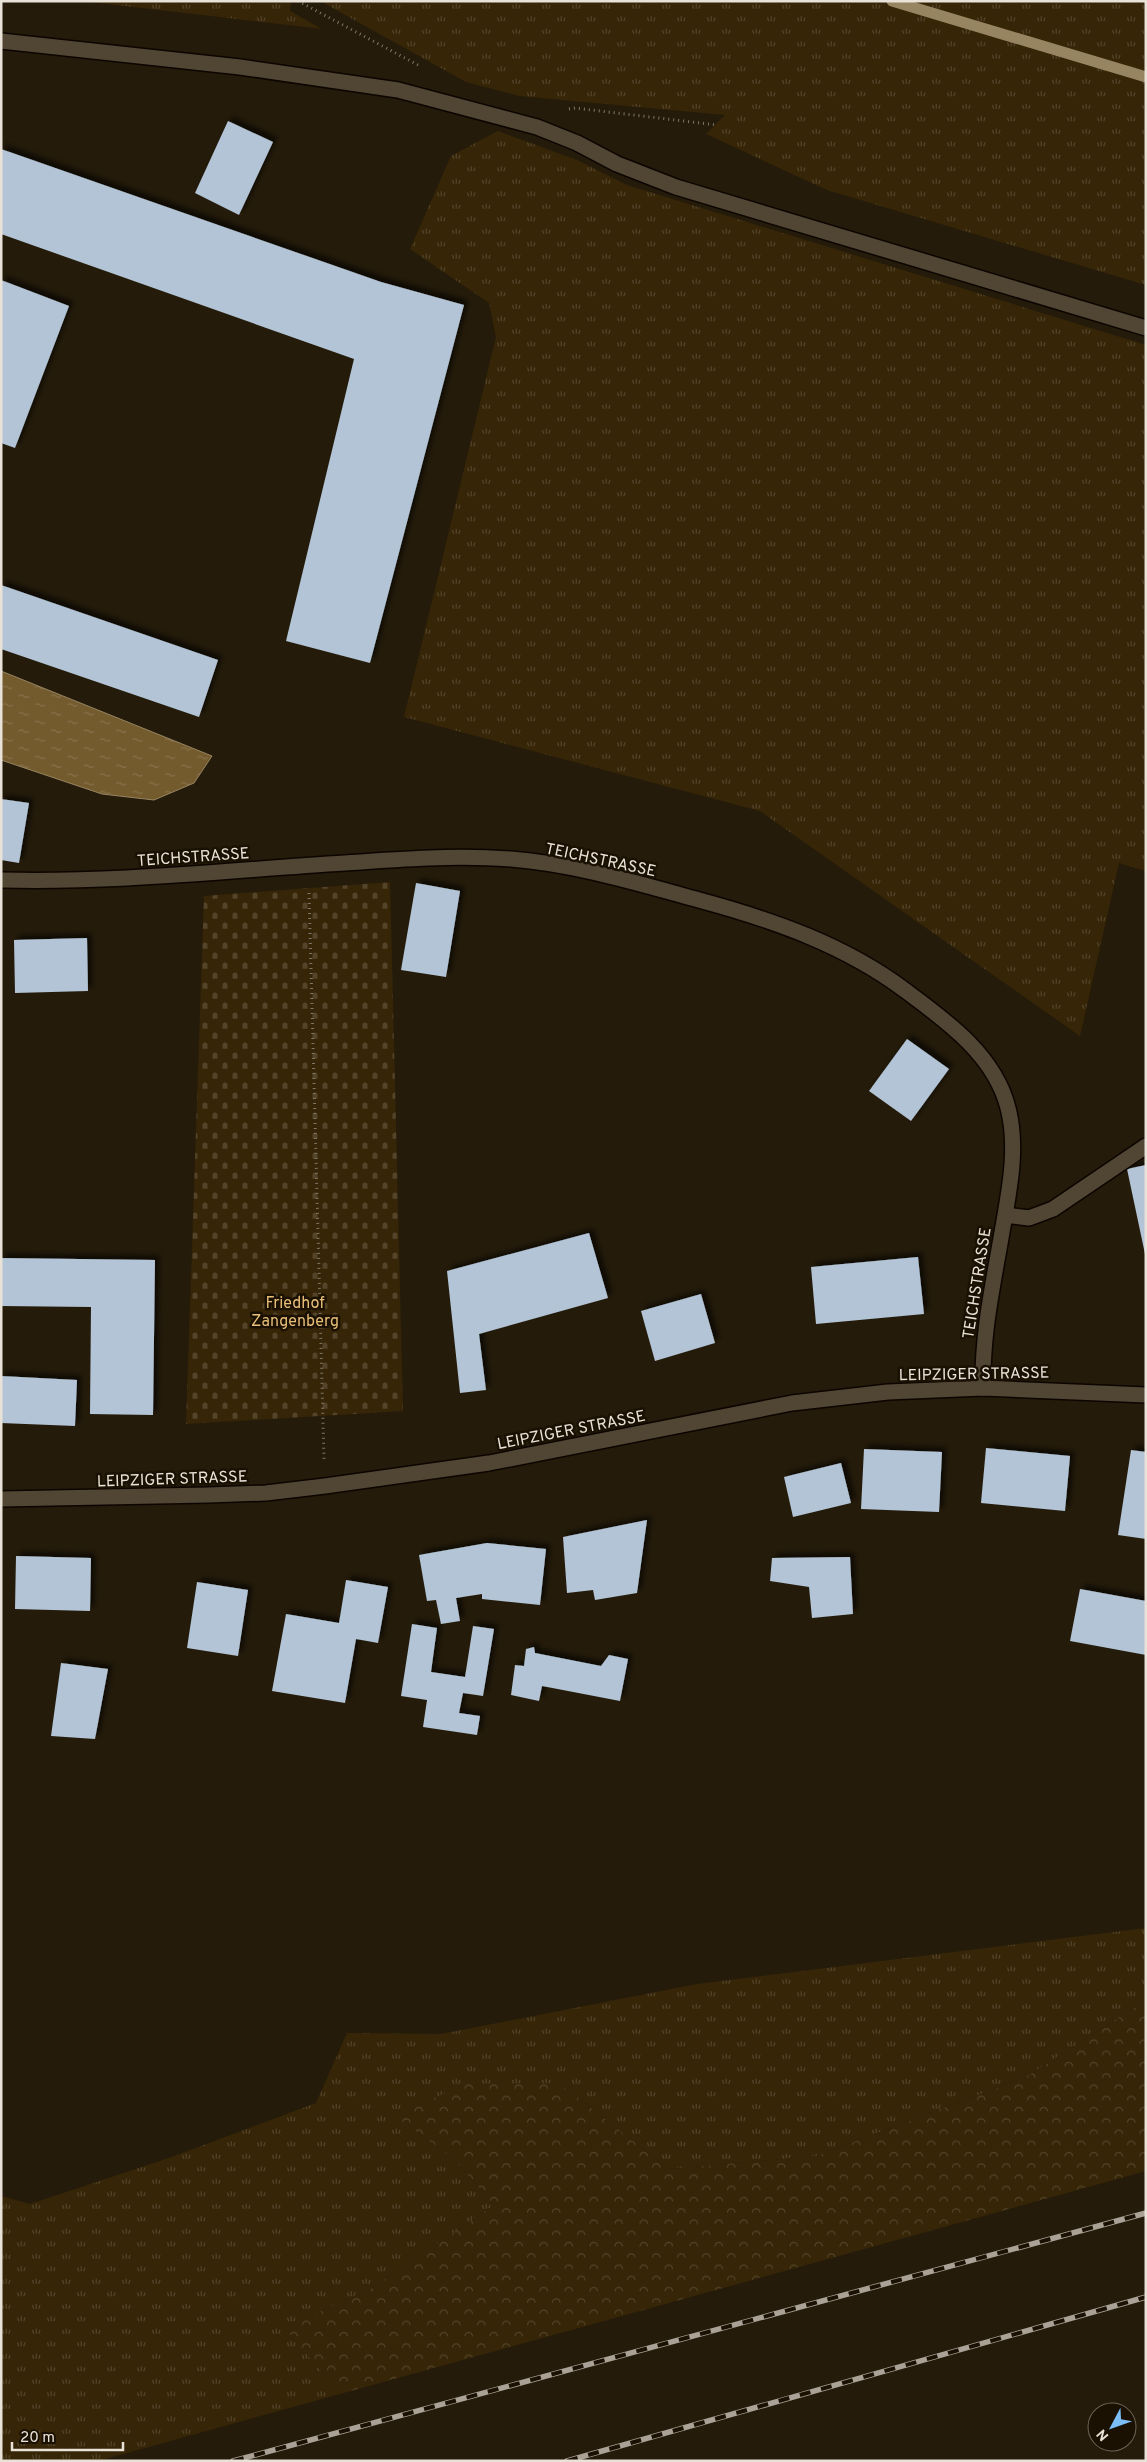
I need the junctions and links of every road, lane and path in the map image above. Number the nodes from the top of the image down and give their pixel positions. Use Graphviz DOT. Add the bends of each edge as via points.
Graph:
graph roads {
  1 [pos="298,1"];
  2 [pos="1,41"];
  3 [pos="422,68"];
  4 [pos="717,125"];
  5 [pos="537,127"];
  6 [pos="1146,328"];
  7 [pos="1,880"];
  8 [pos="310,907"];
  9 [pos="1146,1146"];
  10 [pos="1005,1215"];
  11 [pos="983,1388"];
  12 [pos="1146,1395"];
  13 [pos="325,1486"];
  14 [pos="1,1499"];
  1 -- 3 [label="path"];
  2 -- 5 [label="street" via="240,67 398,90"];
  4 -- 5 [label="path" via="575,108 552,114"];
  5 -- 6 [label="street" via="676,187"];
  7 -- 10 [label="street, TEICHSTRASSE" via="153,877 459,857 514,859 610,876 744,912 807,936 870,966 930,1009 983,1058 1002,1091 1012,1128 1013,1149"];
  8 -- 13 [label="path"];
  9 -- 10 [label="street, TEICHSTRASSE" via="1053,1208 1029,1218"];
  10 -- 11 [label="street, TEICHSTRASSE" via="983,1341"];
  11 -- 12 [label="street, LEIPZIGER STRASSE"];
  11 -- 13 [label="street, LEIPZIGER STRASSE" via="888,1392 792,1403 489,1463"];
  13 -- 14 [label="street, LEIPZIGER STRASSE" via="218,1495"];
}
